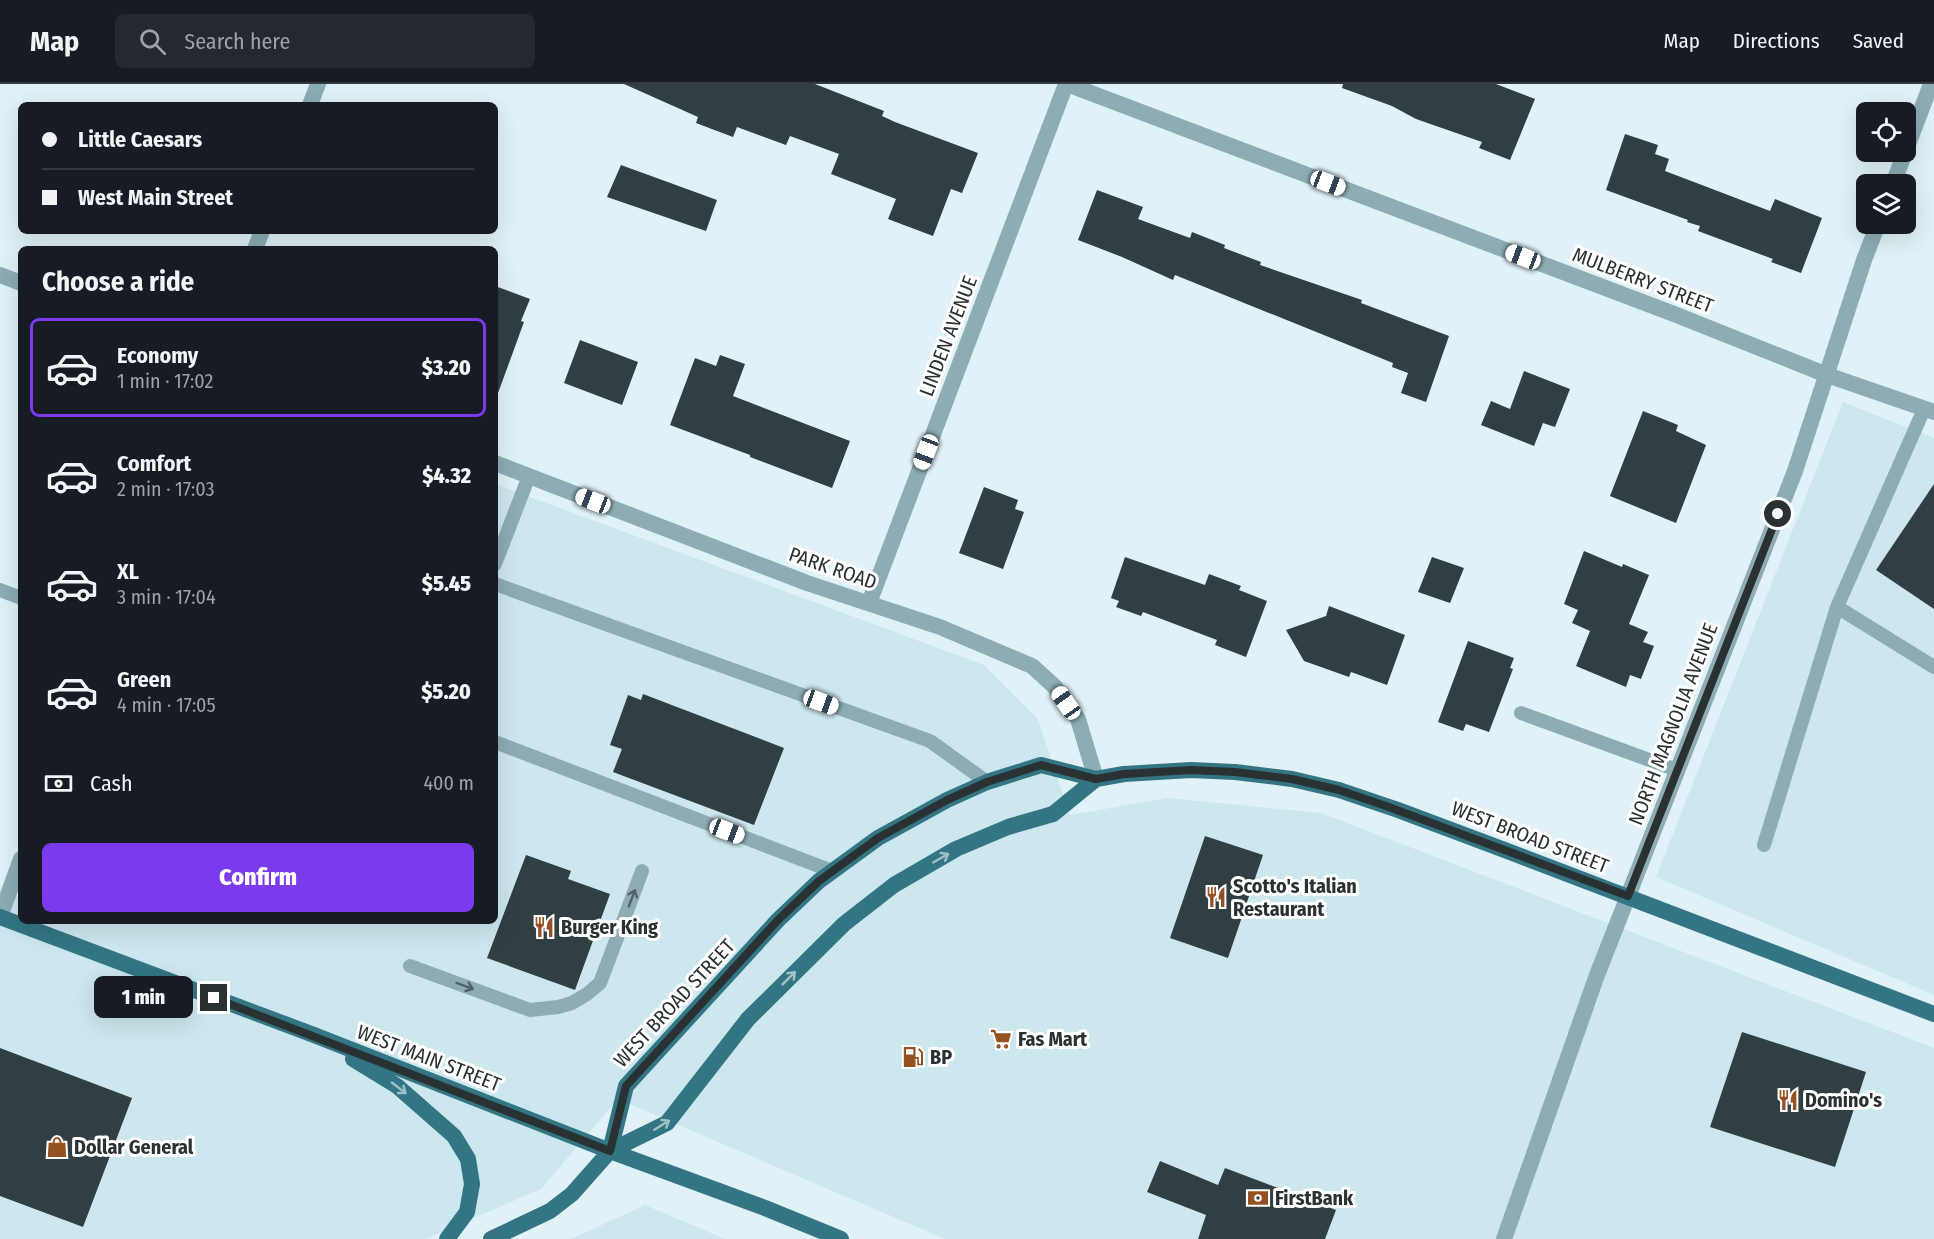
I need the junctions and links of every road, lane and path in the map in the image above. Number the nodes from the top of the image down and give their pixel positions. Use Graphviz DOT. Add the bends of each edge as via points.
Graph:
graph roads {
  1 [pos="318,84"];
  2 [pos="1067,84"];
  3 [pos="1931,84"];
  4 [pos="311,102"];
  5 [pos="1897,174"];
  6 [pos="1874,234"];
  7 [pos="0,275"];
  8 [pos="18,282"];
  9 [pos="1827,375"];
  10 [pos="1929,410"];
  11 [pos="498,464"];
  12 [pos="529,476"];
  13 [pos="498,556"];
  14 [pos="498,586"];
  15 [pos="0,590"];
  16 [pos="18,596"];
  17 [pos="869,603"];
  18 [pos="1837,607"];
  19 [pos="1934,668"];
  20 [pos="1521,713"];
  21 [pos="498,743"];
  22 [pos="1677,770"];
  23 [pos="1096,779"];
  24 [pos="987,782"];
  25 [pos="1764,845"];
  26 [pos="18,867"];
  27 [pos="642,871"];
  28 [pos="832,871"];
  29 [pos="1628,896"];
  30 [pos="0,917"];
  31 [pos="18,924"];
  32 [pos="19,924"];
  33 [pos="410,966"];
  34 [pos="1934,1014"];
  35 [pos="314,1035"];
  36 [pos="610,1151"];
  37 [pos="447,1239"];
  38 [pos="491,1239"];
  39 [pos="841,1239"];
  40 [pos="1504,1239"];
  1 -- 4 [label="street"];
  2 -- 9 [label="street, MULBERRY STREET"];
  2 -- 17 [label="street, LINDEN AVENUE"];
  3 -- 5 [label="street"];
  6 -- 9 [label="street, NORTH MAGNOLIA AVENUE"];
  7 -- 8 [label="street"];
  9 -- 10 [label="street, MULBERRY STREET"];
  9 -- 22 [label="street, NORTH MAGNOLIA AVENUE" via="1795,471"];
  10 -- 18 [label="lane"];
  11 -- 12 [label="street, PARK ROAD"];
  12 -- 13 [label="lane"];
  12 -- 17 [label="street, PARK ROAD" via="796,579"];
  14 -- 24 [label="lane" via="930,741"];
  15 -- 16 [label="lane"];
  17 -- 23 [label="street, PARK ROAD" via="940,627 1032,666 1055,687 1078,719"];
  18 -- 19 [label="lane"];
  18 -- 25 [label="lane"];
  20 -- 22 [label="lane"];
  21 -- 28 [label="lane"];
  22 -- 29 [label="street, NORTH MAGNOLIA AVENUE"];
  23 -- 24 [label="main road, WEST BROAD STREET" via="1041,765"];
  23 -- 29 [label="main road, WEST BROAD STREET" via="1191,770 1292,779 1390,807"];
  36 -- 23 [label="main road, WEST BROAD STREET, one-way" via="667,1123 748,1019 844,924 894,885 956,849 1008,827 1053,814"];
  24 -- 28 [label="main road, WEST BROAD STREET" via="878,838"];
  26 -- 30 [label="street"];
  33 -- 27 [label="lane, one-way" via="530,1010 572,1003 600,983"];
  28 -- 36 [label="main road, WEST BROAD STREET" via="778,920 626,1086"];
  29 -- 34 [label="main road, WEST BROAD STREET"];
  29 -- 40 [label="street, NORTH MAGNOLIA AVENUE"];
  30 -- 31 [label="main road, WEST MAIN STREET"];
  32 -- 35 [label="main road, WEST MAIN STREET"];
  35 -- 36 [label="main road, WEST MAIN STREET"];
  35 -- 37 [label="main road, one-way" via="397,1086 454,1136 468,1159 472,1184 467,1212"];
  36 -- 38 [label="main road" via="572,1194 550,1211"];
  36 -- 39 [label="main road, WEST MAIN STREET"];
}
